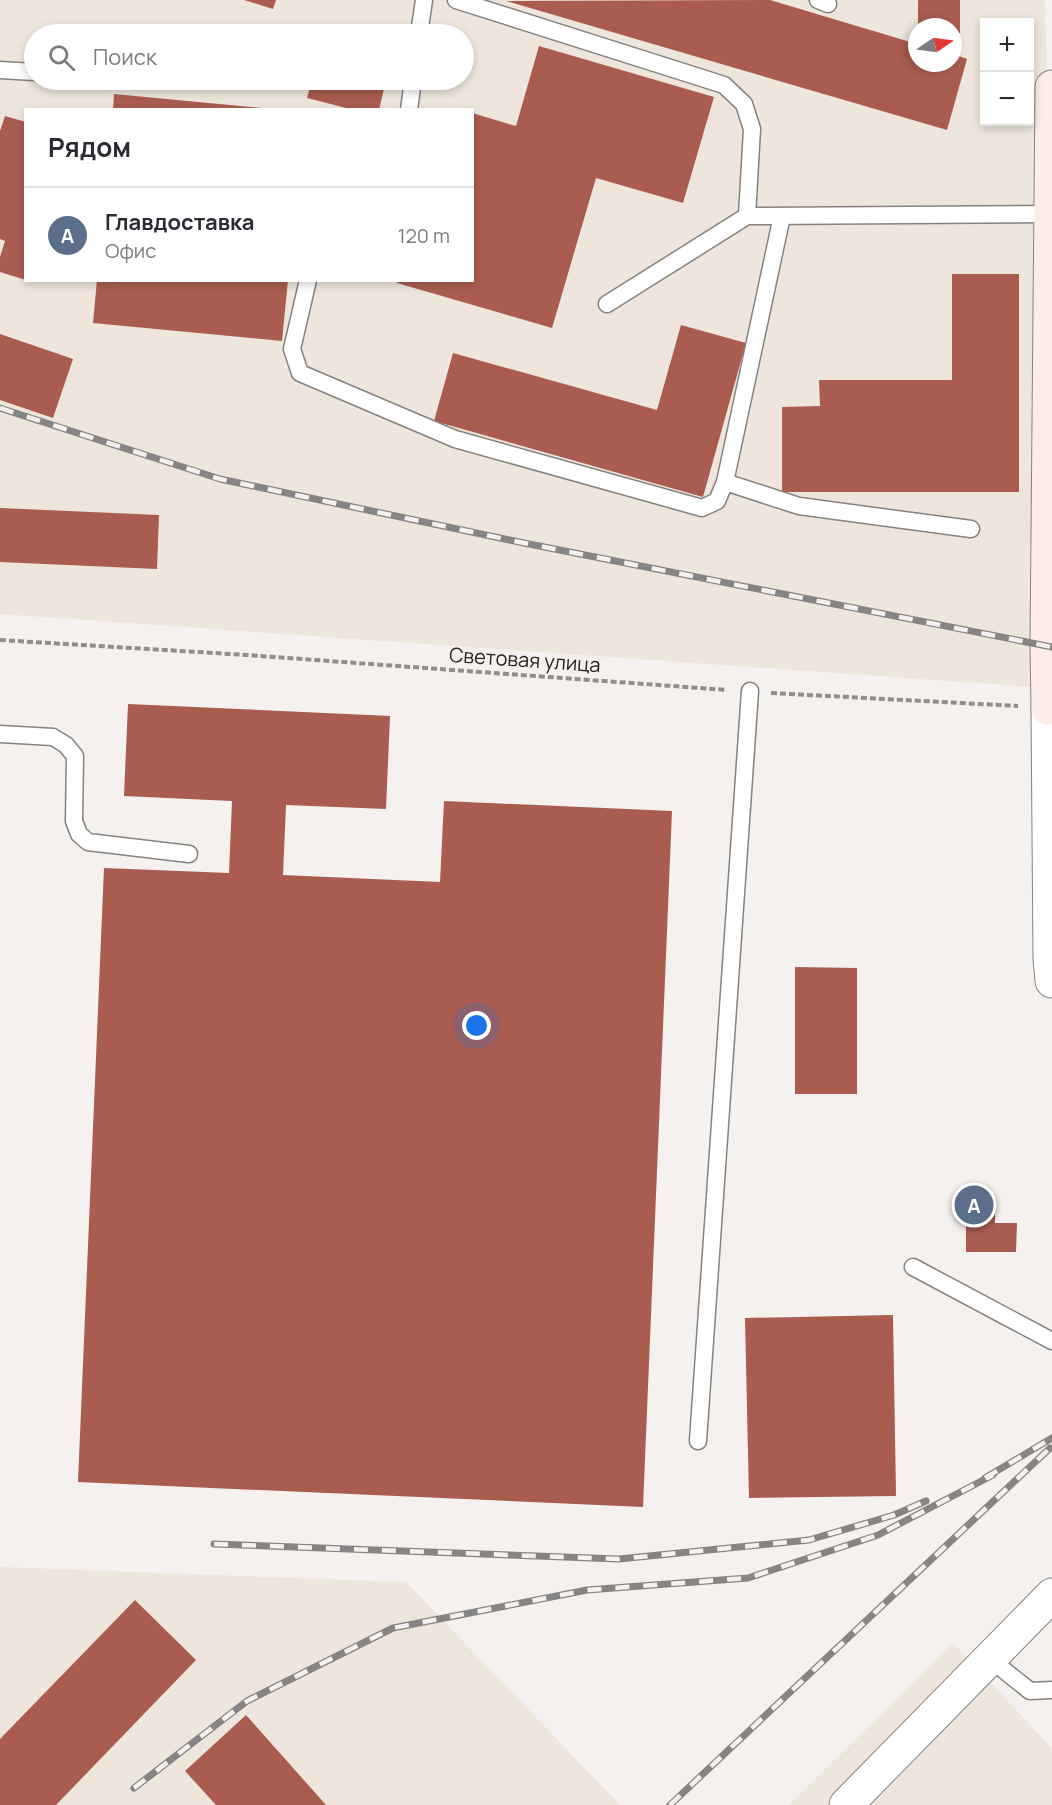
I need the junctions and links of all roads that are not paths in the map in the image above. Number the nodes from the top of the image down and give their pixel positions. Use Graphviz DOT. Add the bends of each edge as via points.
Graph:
graph roads {
  1 [pos="424,0"];
  2 [pos="456,0"];
  3 [pos="421,24"];
  4 [pos="0,70"];
  5 [pos="24,71"];
  6 [pos="1052,87"];
  7 [pos="412,90"];
  8 [pos="409,108"];
  9 [pos="1050,214"];
  10 [pos="747,216"];
  11 [pos="782,216"];
  12 [pos="308,282"];
  13 [pos="607,304"];
  14 [pos="725,482"];
  15 [pos="970,529"];
  16 [pos="1050,556"];
  17 [pos="750,692"];
  18 [pos="0,734"];
  19 [pos="1051,808"];
  20 [pos="189,854"];
  21 [pos="1052,981"];
  22 [pos="913,1267"];
  23 [pos="1052,1341"];
  24 [pos="698,1441"];
  25 [pos="1052,1595"];
  26 [pos="990,1659"];
  27 [pos="1052,1690"];
  28 [pos="846,1805"];
  1 -- 3 [label="lane"];
  2 -- 10 [label="lane" via="724,85 744,104 752,129"];
  4 -- 5 [label="lane"];
  6 -- 9 [label="street"];
  7 -- 8 [label="lane"];
  9 -- 11 [label="lane"];
  9 -- 16 [label="street"];
  10 -- 11 [label="lane"];
  10 -- 13 [label="lane"];
  11 -- 14 [label="lane"];
  12 -- 14 [label="lane" via="292,349 300,373 455,440 702,508 717,501"];
  14 -- 15 [label="lane" via="799,507"];
  16 -- 19 [label="street"];
  17 -- 24 [label="lane"];
  18 -- 20 [label="lane" via="53,737 75,756 74,822 88,842"];
  19 -- 21 [label="street"];
  22 -- 23 [label="lane"];
  25 -- 26 [label="street"];
  26 -- 27 [label="lane" via="1030,1691"];
  26 -- 28 [label="street"];
}
